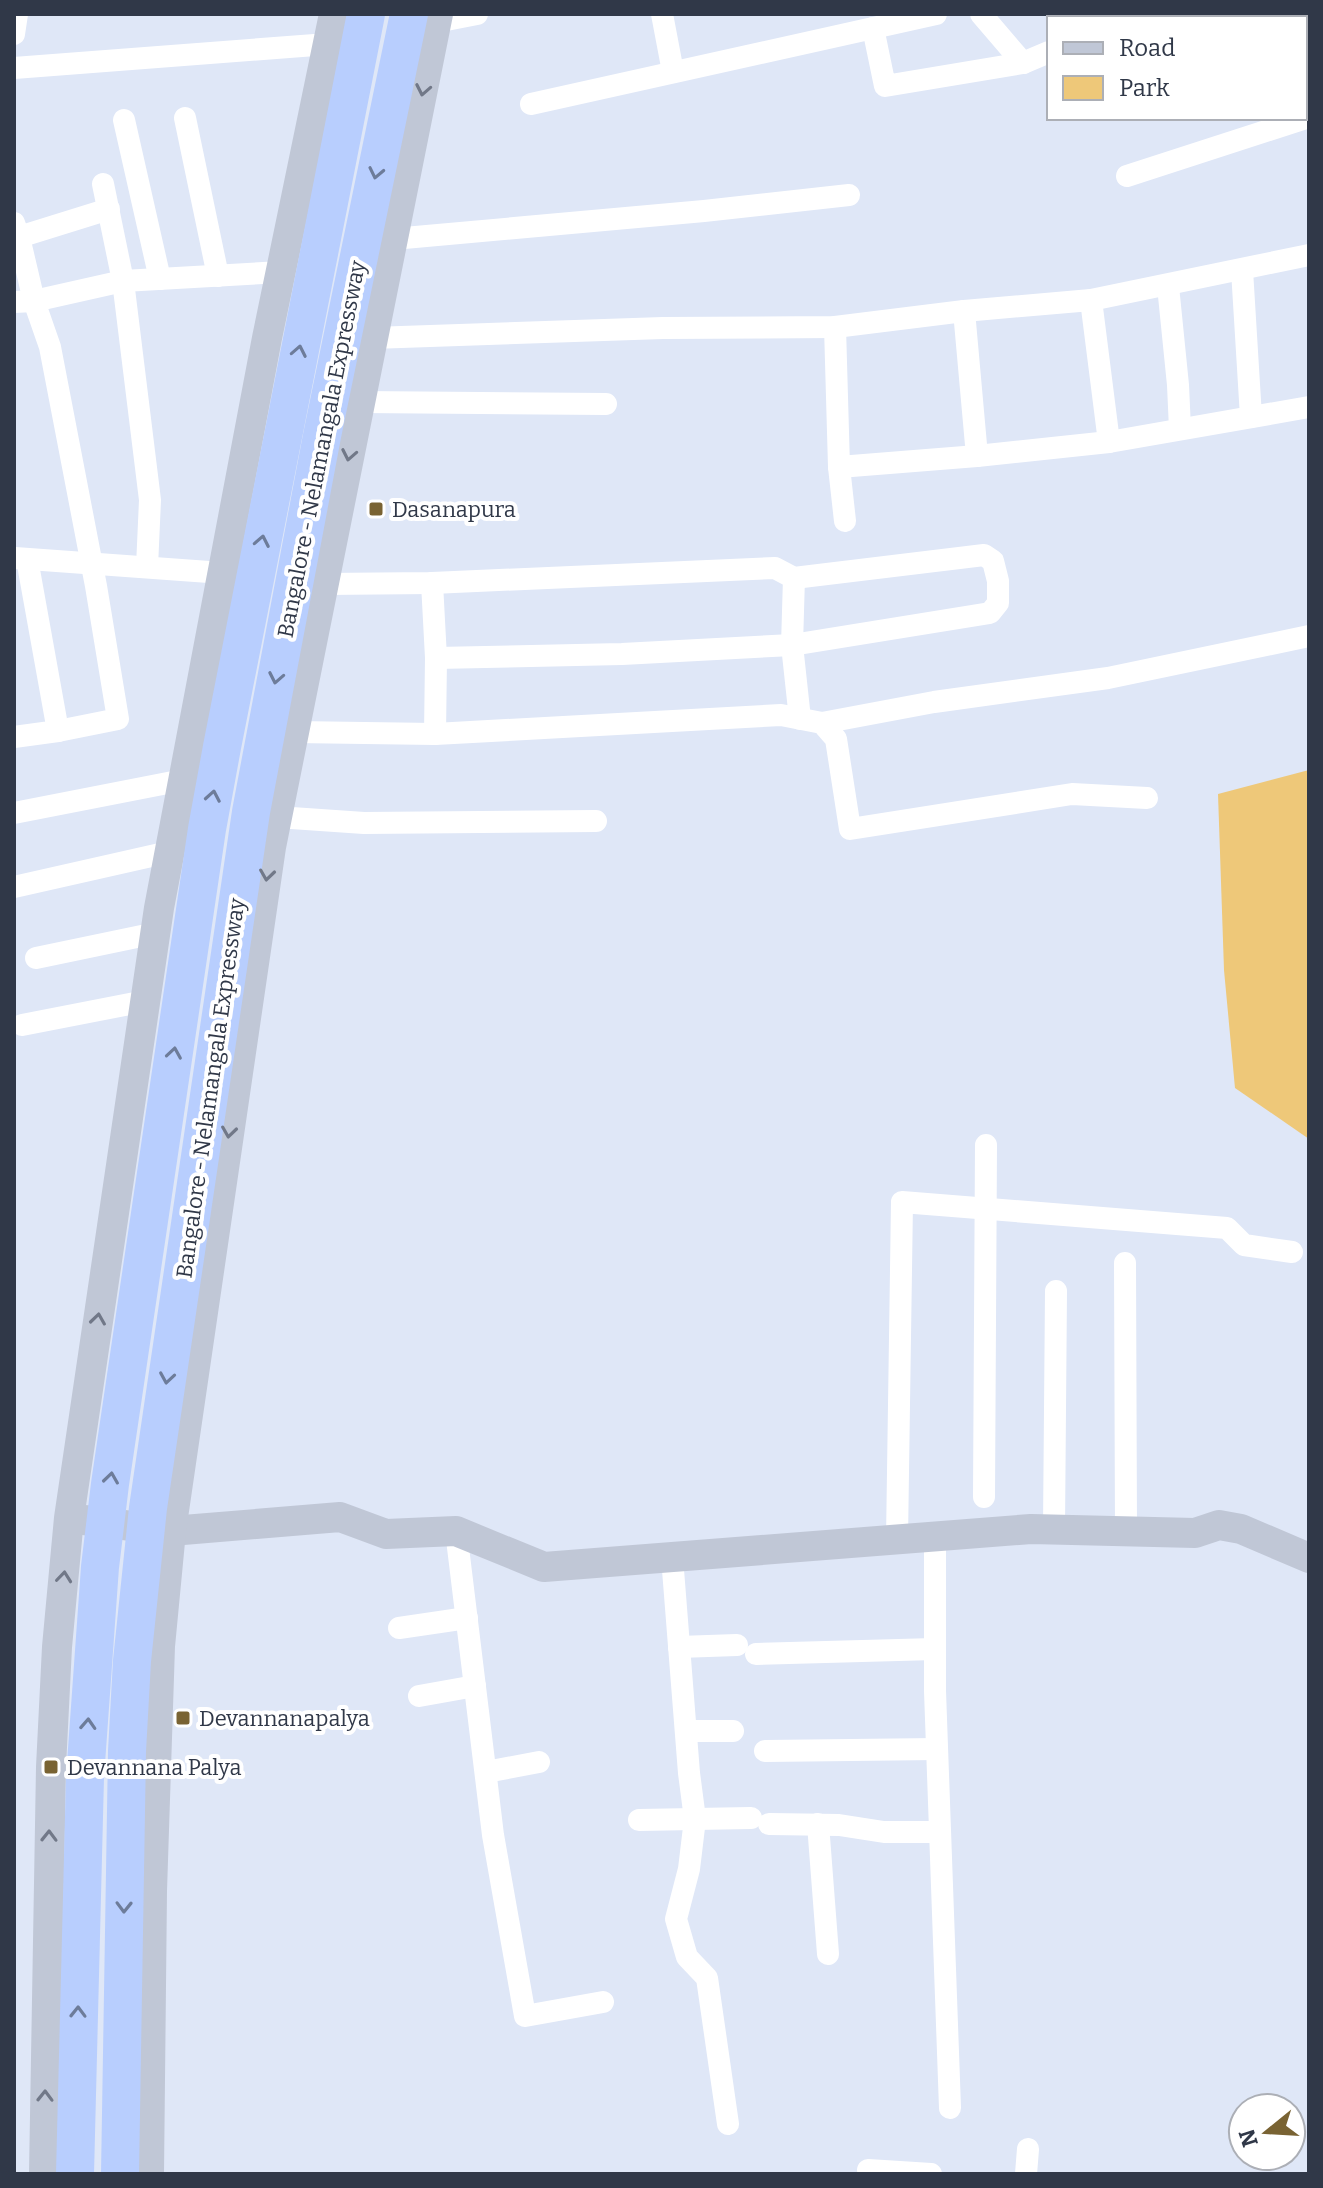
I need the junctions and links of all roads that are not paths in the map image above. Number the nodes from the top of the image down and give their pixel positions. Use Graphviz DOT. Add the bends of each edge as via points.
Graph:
graph roads {
  1 [pos="17,14"];
  2 [pos="334,14"];
  3 [pos="366,14"];
  4 [pos="477,14"];
  5 [pos="662,14"];
  6 [pos="936,14"];
  7 [pos="981,14"];
  8 [pos="428,17"];
  9 [pos="873,28"];
  10 [pos="14,34"];
  11 [pos="328,44"];
  12 [pos="1047,53"];
  13 [pos="1023,63"];
  14 [pos="14,68"];
  15 [pos="673,72"];
  16 [pos="531,104"];
  17 [pos="185,118"];
  18 [pos="124,120"];
  19 [pos="1291,120"];
  20 [pos="1268,124"];
  21 [pos="1127,176"];
  22 [pos="103,184"];
  23 [pos="849,195"];
  24 [pos="109,209"];
  25 [pos="17,230"];
  26 [pos="393,239"];
  27 [pos="1309,257"];
  28 [pos="1242,270"];
  29 [pos="281,272"];
  30 [pos="218,276"];
  31 [pos="160,279"];
  32 [pos="123,281"];
  33 [pos="1168,286"];
  34 [pos="1091,300"];
  35 [pos="24,301"];
  36 [pos="964,311"];
  37 [pos="835,327"];
  38 [pos="372,338"];
  39 [pos="360,402"];
  40 [pos="606,404"];
  41 [pos="1309,407"];
  42 [pos="1251,417"];
  43 [pos="1180,429"];
  44 [pos="1109,442"];
  45 [pos="977,456"];
  46 [pos="839,467"];
  47 [pos="845,521"];
  48 [pos="21,558"];
  49 [pos="90,563"];
  50 [pos="147,567"];
  51 [pos="223,573"];
  52 [pos="794,578"];
  53 [pos="432,583"];
  54 [pos="324,584"];
  55 [pos="1309,636"];
  56 [pos="792,645"];
  57 [pos="436,658"];
  58 [pos="811,721"];
  59 [pos="58,731"];
  60 [pos="294,732"];
  61 [pos="435,734"];
  62 [pos="14,737"];
  63 [pos="183,780"];
  64 [pos="1147,798"];
  65 [pos="14,813"];
  66 [pos="277,817"];
  67 [pos="596,821"];
  68 [pos="169,852"];
  69 [pos="14,887"];
  70 [pos="156,933"];
  71 [pos="36,958"];
  72 [pos="145,1001"];
  73 [pos="22,1025"];
  74 [pos="986,1145"];
  75 [pos="114,1207"];
  76 [pos="984,1210"];
  77 [pos="215,1231"];
  78 [pos="1292,1252"];
  79 [pos="1125,1263"];
  80 [pos="1056,1291"];
  81 [pos="984,1497"];
  82 [pos="69,1518"];
  83 [pos="1054,1529"];
  84 [pos="171,1531"];
  85 [pos="456,1531"];
  86 [pos="1126,1532"];
  87 [pos="935,1537"];
  88 [pos="897,1540"];
  89 [pos="672,1557"];
  90 [pos="1309,1558"];
  91 [pos="467,1618"];
  92 [pos="399,1628"];
  93 [pos="679,1647"];
  94 [pos="935,1649"];
  95 [pos="475,1686"];
  96 [pos="419,1696"];
  97 [pos="686,1731"];
  98 [pos="733,1731"];
  99 [pos="937,1749"];
  100 [pos="765,1751"];
  101 [pos="539,1762"];
  102 [pos="486,1772"];
  103 [pos="695,1819"];
  104 [pos="639,1820"];
  105 [pos="818,1824"];
  106 [pos="940,1832"];
  107 [pos="828,1954"];
  108 [pos="603,2002"];
  109 [pos="950,2108"];
  110 [pos="728,2124"];
  111 [pos="1028,2149"];
  112 [pos="868,2170"];
  113 [pos="44,2174"];
  114 [pos="75,2174"];
  115 [pos="120,2174"];
  116 [pos="149,2174"];
  117 [pos="931,2174"];
  118 [pos="1026,2174"];
  1 -- 10 [label="street"];
  2 -- 11 [label="street"];
  114 -- 3 [label="highway, Bangalore - Nelamangala Expressway, one-way" via="85,1777 110,1484 207,829"];
  4 -- 8 [label="street"];
  5 -- 15 [label="street"];
  6 -- 9 [label="street"];
  7 -- 13 [label="street"];
  8 -- 26 [label="street, one-way"];
  8 -- 115 [label="highway, Bangalore - Nelamangala Expressway, one-way" via="322,436 251,812 146,1522 127,1751"];
  9 -- 13 [label="street" via="885,86"];
  9 -- 15 [label="street"];
  11 -- 14 [label="street"];
  11 -- 29 [label="street"];
  12 -- 13 [label="street"];
  15 -- 16 [label="street"];
  17 -- 30 [label="street"];
  18 -- 31 [label="street"];
  19 -- 20 [label="street"];
  20 -- 21 [label="street"];
  22 -- 24 [label="street"];
  23 -- 26 [label="street"];
  24 -- 25 [label="street"];
  24 -- 32 [label="street"];
  25 -- 35 [label="street"];
  26 -- 38 [label="street"];
  27 -- 28 [label="street"];
  28 -- 33 [label="street"];
  28 -- 42 [label="street"];
  29 -- 30 [label="street"];
  29 -- 51 [label="street"];
  30 -- 31 [label="street"];
  31 -- 32 [label="street"];
  32 -- 35 [label="street"];
  32 -- 50 [label="street" via="150,500"];
  33 -- 34 [label="street"];
  33 -- 43 [label="street"];
  34 -- 36 [label="street"];
  34 -- 44 [label="street"];
  35 -- 49 [label="street" via="50,347"];
  36 -- 37 [label="street"];
  36 -- 45 [label="street"];
  37 -- 38 [label="street"];
  37 -- 46 [label="street"];
  38 -- 39 [label="street"];
  39 -- 40 [label="street"];
  39 -- 54 [label="street, one-way"];
  41 -- 42 [label="street"];
  42 -- 43 [label="street"];
  43 -- 44 [label="street"];
  44 -- 45 [label="street"];
  45 -- 46 [label="street"];
  46 -- 47 [label="street"];
  48 -- 49 [label="street"];
  48 -- 59 [label="street"];
  49 -- 50 [label="street"];
  49 -- 59 [label="street" via="118,719"];
  50 -- 51 [label="street"];
  51 -- 63 [label="street"];
  52 -- 53 [label="street" via="775,568"];
  52 -- 56 [label="street"];
  52 -- 56 [label="street" via="984,555 993,561 998,603 990,613"];
  53 -- 54 [label="street"];
  53 -- 57 [label="street"];
  54 -- 60 [label="street"];
  55 -- 58 [label="street" via="1108,678"];
  56 -- 57 [label="street"];
  56 -- 58 [label="street"];
  57 -- 61 [label="street"];
  58 -- 61 [label="street" via="781,715"];
  58 -- 64 [label="street" via="836,739 850,829 1072,794"];
  59 -- 62 [label="street"];
  60 -- 61 [label="street"];
  60 -- 66 [label="street"];
  63 -- 65 [label="street"];
  63 -- 68 [label="street"];
  66 -- 67 [label="street" via="364,823"];
  66 -- 77 [label="street, one-way"];
  68 -- 69 [label="street"];
  68 -- 70 [label="street"];
  70 -- 71 [label="street"];
  70 -- 72 [label="street"];
  72 -- 73 [label="street"];
  72 -- 75 [label="street"];
  74 -- 76 [label="street"];
  75 -- 77 [label="street"];
  82 -- 75 [label="street, one-way"];
  76 -- 78 [label="street" via="1227,1228 1244,1245"];
  76 -- 81 [label="street"];
  76 -- 88 [label="street" via="902,1202"];
  77 -- 84 [label="street"];
  79 -- 86 [label="street"];
  80 -- 83 [label="street"];
  82 -- 84 [label="street"];
  113 -- 82 [label="street, one-way" via="51,1767"];
  83 -- 86 [label="street"];
  83 -- 87 [label="street"];
  84 -- 85 [label="street" via="340,1517 386,1534"];
  84 -- 116 [label="street" via="160,1646"];
  85 -- 89 [label="street" via="544,1567"];
  85 -- 91 [label="street"];
  86 -- 90 [label="street" via="1195,1533 1219,1525"];
  87 -- 88 [label="street"];
  87 -- 94 [label="street"];
  88 -- 89 [label="street"];
  89 -- 93 [label="street"];
  91 -- 92 [label="street"];
  91 -- 95 [label="street"];
  93 -- 94 [label="street"];
  93 -- 97 [label="street"];
  94 -- 99 [label="street"];
  95 -- 96 [label="street"];
  95 -- 102 [label="street"];
  97 -- 98 [label="street"];
  97 -- 103 [label="street"];
  99 -- 100 [label="street"];
  99 -- 106 [label="street"];
  101 -- 102 [label="street"];
  102 -- 108 [label="street" via="525,2016"];
  103 -- 104 [label="street"];
  103 -- 105 [label="street"];
  103 -- 110 [label="street" via="676,1919 687,1957 707,1978"];
  105 -- 106 [label="street"];
  105 -- 107 [label="street"];
  106 -- 109 [label="street"];
  111 -- 118 [label="street"];
  112 -- 117 [label="street"];
}
